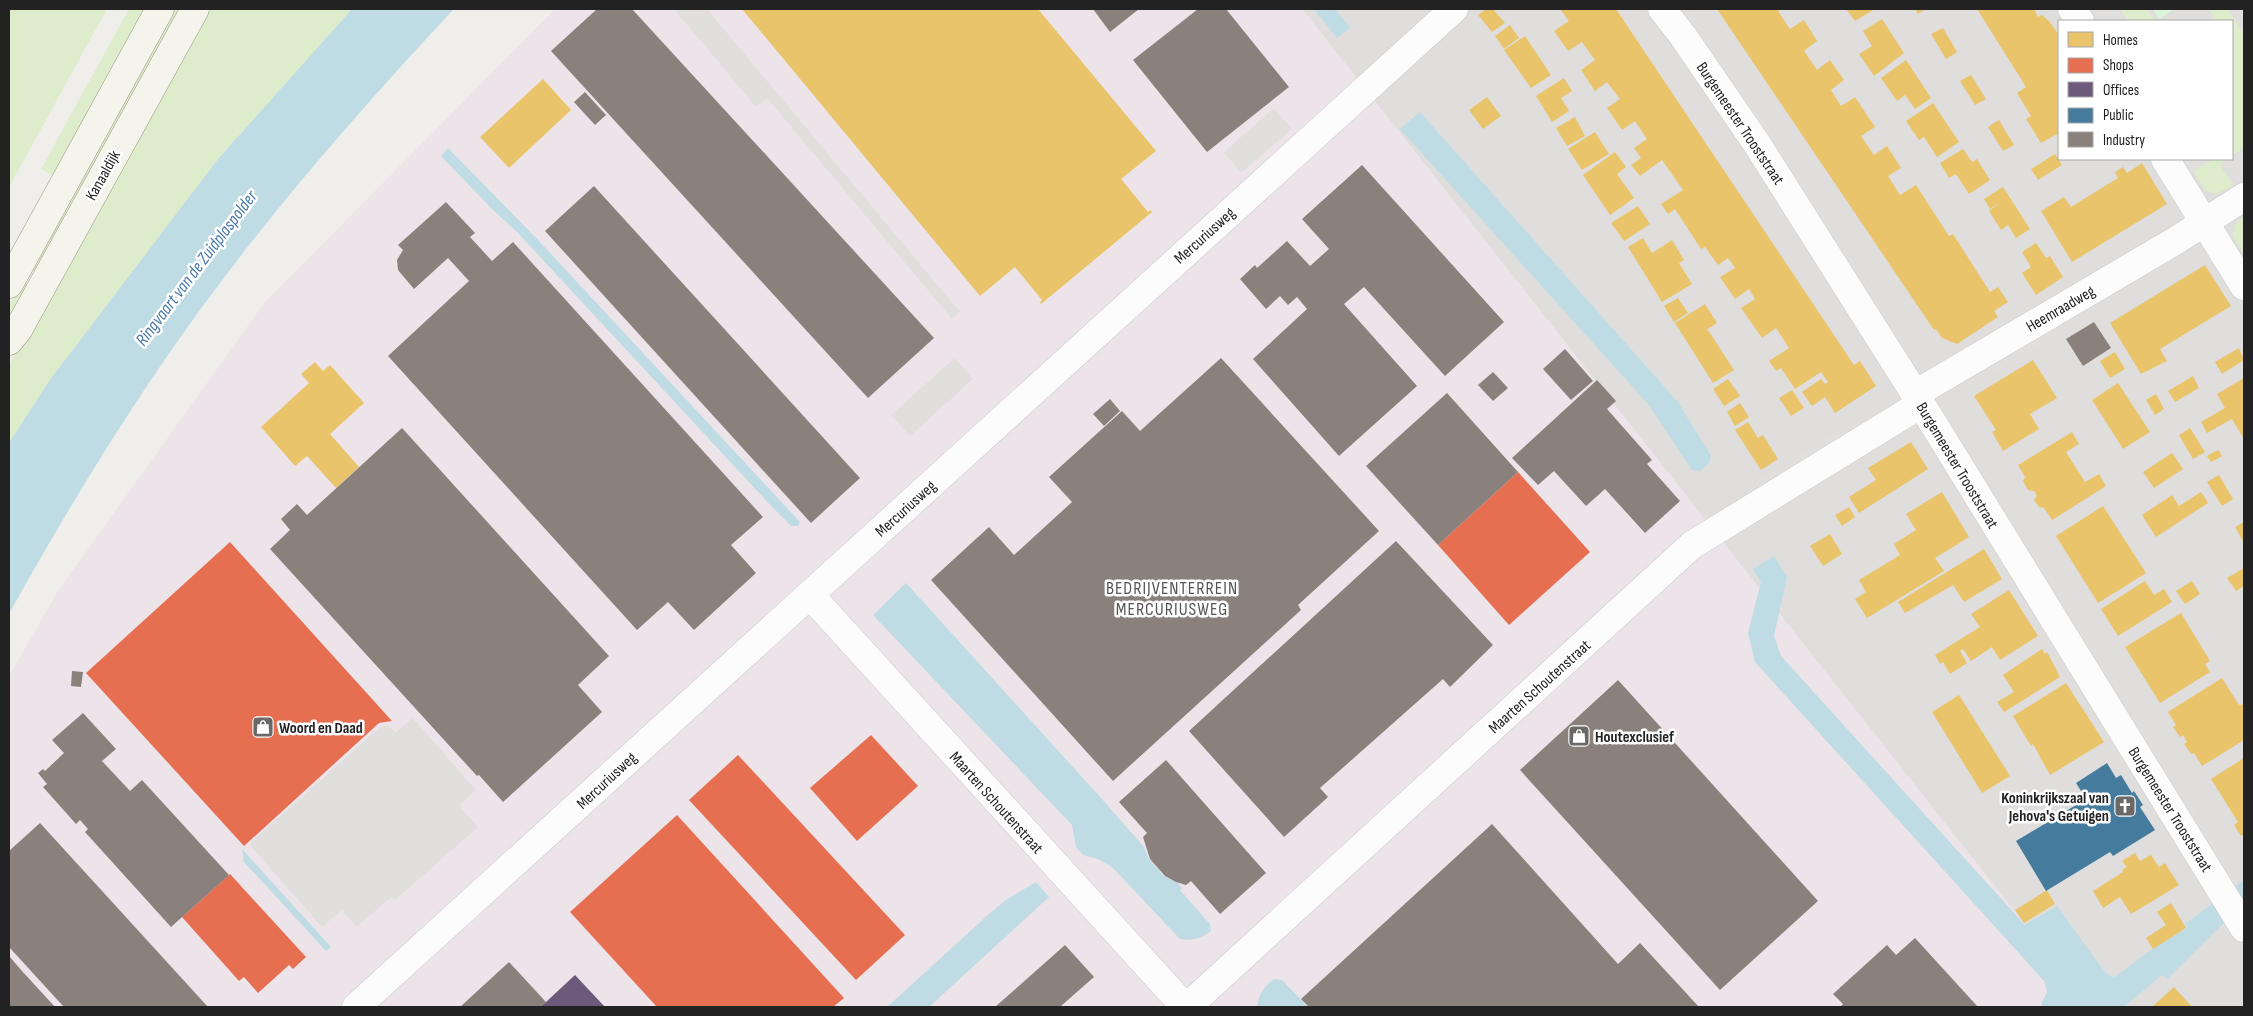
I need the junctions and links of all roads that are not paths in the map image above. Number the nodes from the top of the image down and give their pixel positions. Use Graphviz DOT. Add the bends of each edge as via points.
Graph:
graph roads {
  1 [pos="160,9"];
  2 [pos="195,9"];
  3 [pos="1454,9"];
  4 [pos="1662,9"];
  5 [pos="2072,9"];
  6 [pos="2079,20"];
  7 [pos="2166,160"];
  8 [pos="2244,197"];
  9 [pos="2204,222"];
  10 [pos="9,284"];
  11 [pos="2244,286"];
  12 [pos="9,341"];
  13 [pos="1918,399"];
  14 [pos="810,595"];
  15 [pos="2234,911"];
  16 [pos="356,1007"];
  17 [pos="1186,1007"];
  1 -- 10 [label="main road, Kanaaldijk"];
  2 -- 12 [label="main road, Kanaaldijk"];
  3 -- 14 [label="street, Mercuriusweg"];
  4 -- 13 [label="street, Burgemeester Trooststraat" via="1757,144"];
  5 -- 6 [label="street"];
  7 -- 9 [label="street"];
  8 -- 9 [label="street, Heemraadweg"];
  9 -- 11 [label="street"];
  9 -- 13 [label="street, Heemraadweg"];
  13 -- 15 [label="street, Burgemeester Trooststraat"];
  13 -- 17 [label="street, Maarten Schoutenstraat" via="1692,545"];
  14 -- 16 [label="street, Mercuriusweg"];
  14 -- 17 [label="street, Maarten Schoutenstraat"];
}
